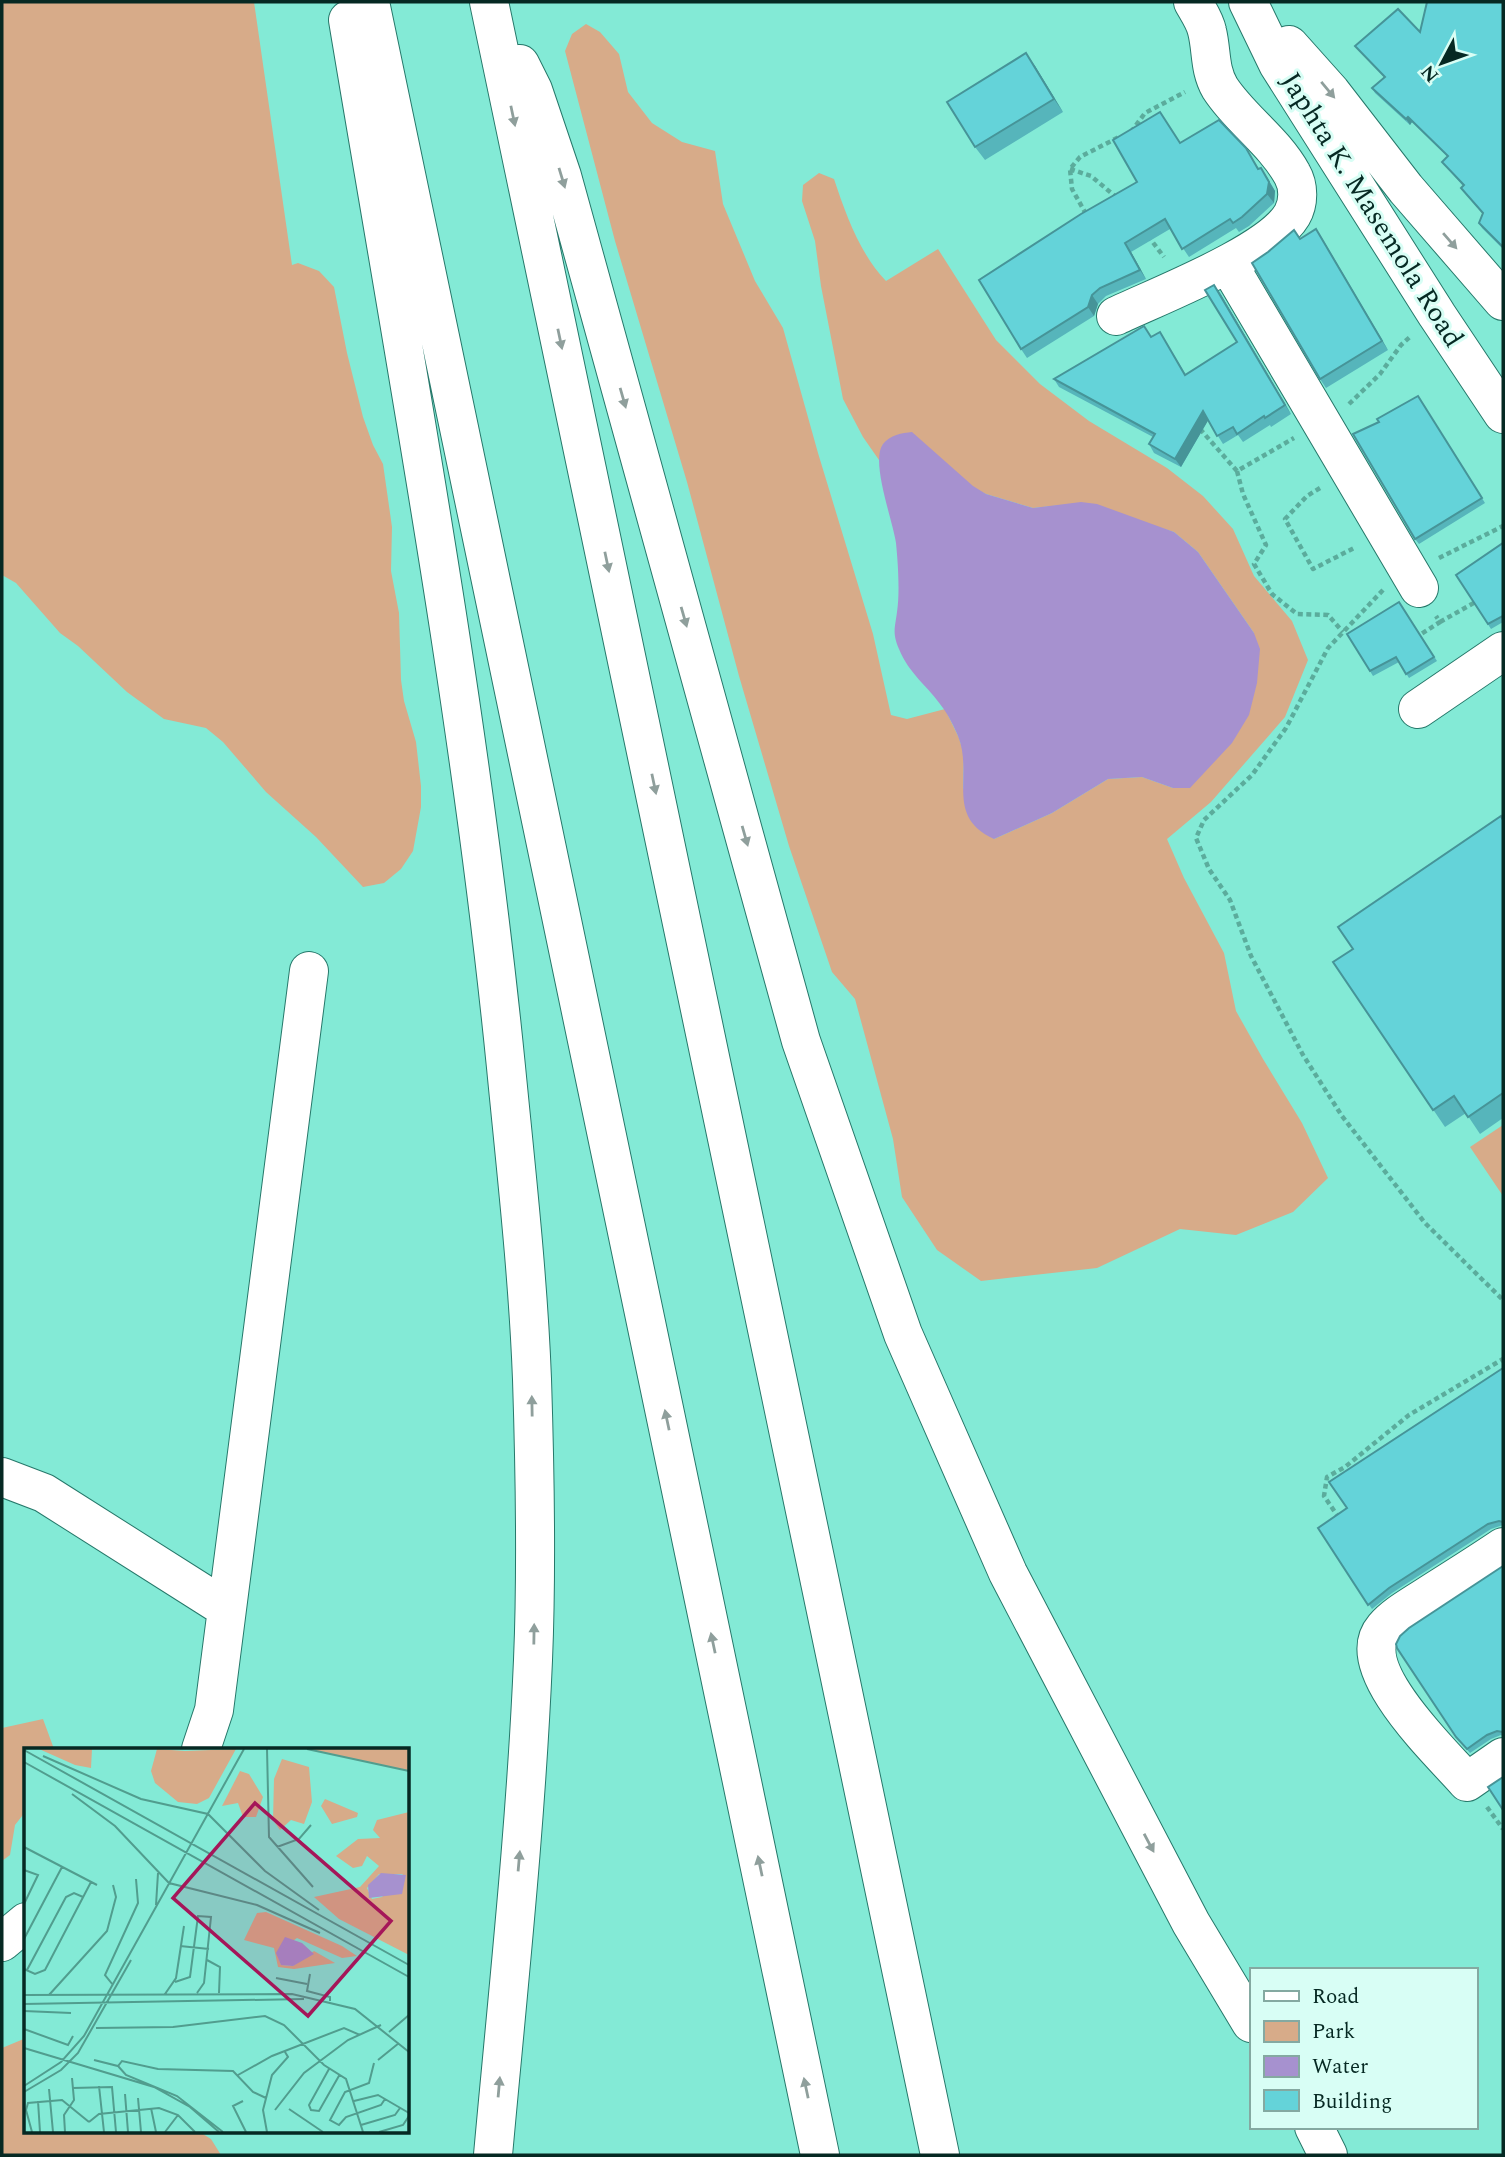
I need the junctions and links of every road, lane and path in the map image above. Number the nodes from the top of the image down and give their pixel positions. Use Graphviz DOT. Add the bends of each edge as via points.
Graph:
graph roads {
  1 [pos="345,2"];
  2 [pos="370,2"];
  3 [pos="490,2"];
  4 [pos="1193,2"];
  5 [pos="1249,2"];
  6 [pos="1213,74"];
  7 [pos="1131,132"];
  8 [pos="1138,141"];
  9 [pos="1070,169"];
  10 [pos="1120,202"];
  11 [pos="1087,217"];
  12 [pos="1143,229"];
  13 [pos="1228,264"];
  14 [pos="1181,286"];
  15 [pos="1503,301"];
  16 [pos="1116,316"];
  17 [pos="1503,414"];
  18 [pos="1237,471"];
  19 [pos="1503,526"];
  20 [pos="1414,580"];
  21 [pos="1482,598"];
  22 [pos="1440,622"];
  23 [pos="1343,632"];
  24 [pos="1408,642"];
  25 [pos="1503,651"];
  26 [pos="1419,709"];
  27 [pos="309,971"];
  28 [pos="1503,1300"];
  29 [pos="1503,1360"];
  30 [pos="2,1477"];
  31 [pos="1345,1527"];
  32 [pos="1503,1547"];
  33 [pos="227,1609"];
  34 [pos="201,1748"];
  35 [pos="1503,1758"];
  36 [pos="24,1924"];
  37 [pos="2,1942"];
  38 [pos="1250,2021"];
  39 [pos="1315,2129"];
  40 [pos="493,2155"];
  41 [pos="820,2155"];
  42 [pos="940,2155"];
  43 [pos="1328,2155"];
  40 -- 1 [label="main road, one-way" via="533,1658 531,1371 496,963 470,766"];
  41 -- 2 [label="main road, one-way"];
  3 -- 38 [label="main road, one-way" via="533,90 562,176 802,1041 903,1334 1008,1573 1191,1923"];
  3 -- 42 [label="main road, one-way"];
  4 -- 6 [label="main road" via="1207,30"];
  5 -- 15 [label="main road, Japhta K. Masemola Road, one-way" via="1331,92 1406,189"];
  5 -- 17 [label="main road, Japhta K. Masemola Road" via="1278,64"];
  6 -- 7 [label="path" via="1145,113"];
  6 -- 13 [label="main road" via="1221,90 1280,155 1298,191 1297,204 1286,223"];
  7 -- 8 [label="path"];
  7 -- 9 [label="path" via="1080,157"];
  9 -- 10 [label="path" via="1091,176"];
  9 -- 11 [label="path" via="1072,189"];
  12 -- 14 [label="path"];
  13 -- 14 [label="main road"];
  13 -- 20 [label="main road"];
  14 -- 16 [label="main road"];
  18 -- 23 [label="path" via="1266,545 1254,564 1272,594 1297,614 1328,615"];
  19 -- 20 [label="path"];
  20 -- 22 [label="path"];
  20 -- 23 [label="path" via="1377,594"];
  21 -- 22 [label="path"];
  22 -- 24 [label="path"];
  23 -- 28 [label="path" via="1328,648 1286,728 1252,775 1204,820 1196,838 1209,869 1230,900 1270,993 1342,1116 1425,1223"];
  25 -- 26 [label="main road"];
  27 -- 33 [label="main road"];
  29 -- 31 [label="path" via="1409,1415 1345,1468 1327,1477 1324,1496"];
  30 -- 33 [label="main road" via="44,1493"];
  32 -- 35 [label="main road" via="1383,1628 1376,1656 1408,1715 1467,1782"];
  33 -- 34 [label="main road" via="214,1710"];
  36 -- 37 [label="main road"];
  39 -- 43 [label="main road"];
}
